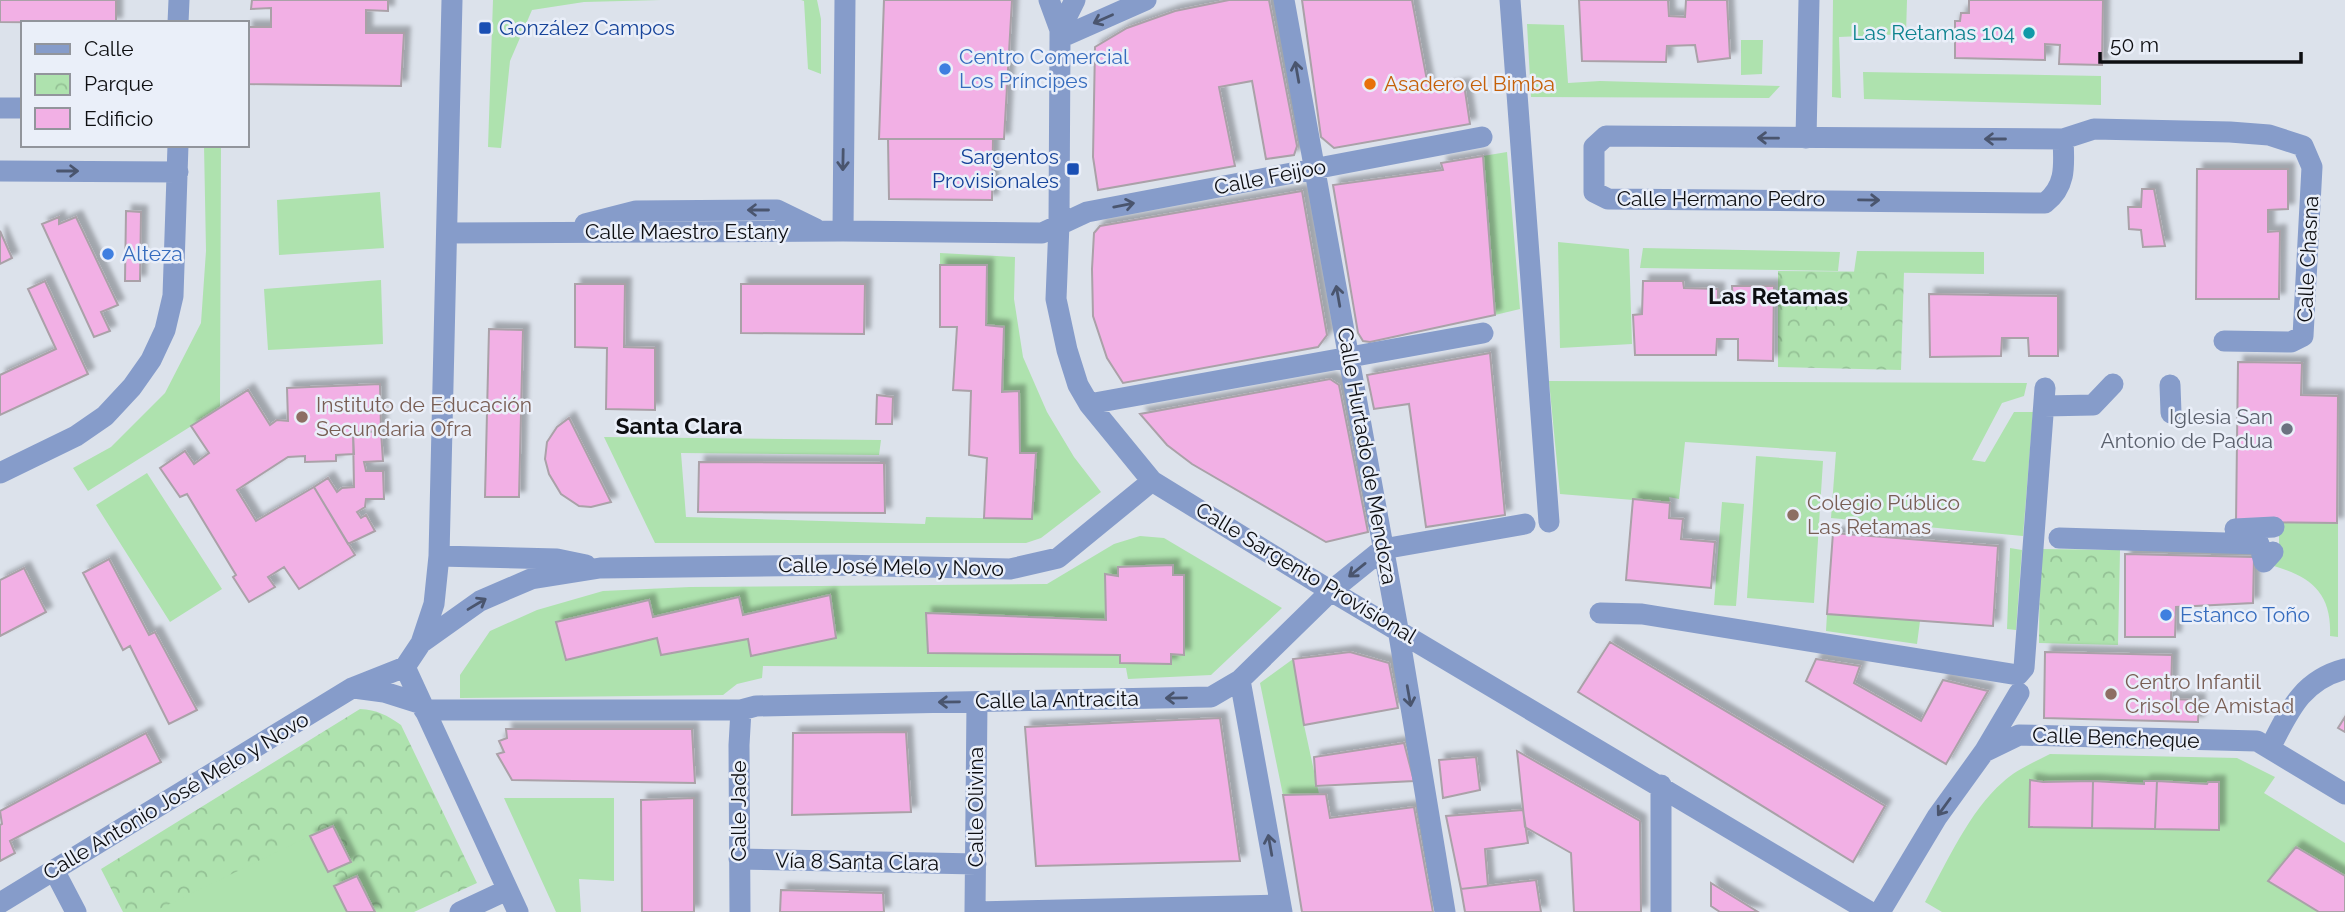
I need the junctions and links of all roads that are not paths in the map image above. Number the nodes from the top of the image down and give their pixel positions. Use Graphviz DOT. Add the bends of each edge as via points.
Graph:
graph roads {
  1 [pos="179,0"];
  2 [pos="452,0"];
  3 [pos="845,0"];
  4 [pos="1049,0"];
  5 [pos="1146,0"];
  6 [pos="1284,0"];
  7 [pos="1510,0"];
  8 [pos="1809,0"];
  9 [pos="1066,16"];
  10 [pos="178,21"];
  11 [pos="0,108"];
  12 [pos="21,108"];
  13 [pos="1482,137"];
  14 [pos="1806,138"];
  15 [pos="2063,139"];
  16 [pos="2303,146"];
  17 [pos="177,147"];
  18 [pos="1315,169"];
  19 [pos="0,172"];
  20 [pos="178,172"];
  21 [pos="1059,225"];
  22 [pos="832,231"];
  23 [pos="447,233"];
  24 [pos="1483,333"];
  25 [pos="2224,341"];
  26 [pos="1350,358"];
  27 [pos="2113,384"];
  28 [pos="2170,386"];
  29 [pos="1089,404"];
  30 [pos="2171,414"];
  31 [pos="0,473"];
  32 [pos="1152,481"];
  33 [pos="1549,522"];
  34 [pos="1525,524"];
  35 [pos="2274,527"];
  36 [pos="2235,529"];
  37 [pos="2045,537"];
  38 [pos="1383,549"];
  39 [pos="2273,552"];
  40 [pos="439,556"];
  41 [pos="600,568"];
  42 [pos="1331,591"];
  43 [pos="1600,613"];
  44 [pos="1398,629"];
  45 [pos="421,643"];
  46 [pos="405,667"];
  47 [pos="2345,669"];
  48 [pos="1240,680"];
  49 [pos="352,688"];
  50 [pos="2019,693"];
  51 [pos="977,702"];
  52 [pos="423,707"];
  53 [pos="741,710"];
  54 [pos="2270,748"];
  55 [pos="1984,752"];
  56 [pos="1661,785"];
  57 [pos="2345,794"];
  58 [pos="739,859"];
  59 [pos="976,864"];
  60 [pos="54,870"];
  61 [pos="507,890"];
  62 [pos="0,903"];
  63 [pos="1281,908"];
  64 [pos="76,912"];
  65 [pos="460,912"];
  66 [pos="518,912"];
  67 [pos="740,912"];
  68 [pos="975,912"];
  69 [pos="1446,912"];
  70 [pos="1661,912"];
  71 [pos="1870,912"];
  72 [pos="1880,912"];
  1 -- 10 [label="street"];
  2 -- 23 [label="street"];
  3 -- 22 [label="street, one-way" via="844,92"];
  4 -- 9 [label="street, Calle Sargento Provisional"];
  5 -- 9 [label="street, one-way"];
  18 -- 6 [label="street, Calle Hurtado de Mendoza, one-way"];
  7 -- 33 [label="street"];
  8 -- 14 [label="street"];
  9 -- 21 [label="street, Calle Sargento Provisional"];
  11 -- 12 [label="street"];
  13 -- 18 [label="street, Calle Feijoo"];
  15 -- 14 [label="street, Calle Hermano Pedro, one-way"];
  14 -- 15 [label="street, Calle Hermano Pedro, one-way" via="1606,136 1594,147 1594,192 1608,199 2045,203 2064,176"];
  15 -- 16 [label="street, Calle Hermano Pedro" via="2094,129 2231,132 2269,135"];
  16 -- 25 [label="street, Calle Chasna" via="2312,167 2303,336 2291,342"];
  17 -- 20 [label="street"];
  21 -- 18 [label="street, Calle Feijoo, one-way" via="1087,212"];
  26 -- 18 [label="street, Calle Hurtado de Mendoza, one-way"];
  19 -- 20 [label="street, one-way"];
  20 -- 31 [label="street" via="173,296 151,360 105,416"];
  21 -- 22 [label="street, Calle Maestro Estany" via="1042,233"];
  21 -- 29 [label="street, Calle Sargento Provisional" via="1056,299 1078,385"];
  22 -- 23 [label="street, Calle Maestro Estany"];
  23 -- 40 [label="street"];
  24 -- 26 [label="street"];
  26 -- 29 [label="street"];
  26 -- 38 [label="street, Calle Hurtado de Mendoza"];
  27 -- 37 [label="street" via="2093,405 2044,397"];
  28 -- 30 [label="street"];
  29 -- 32 [label="street, Calle Sargento Provisional"];
  32 -- 41 [label="street, Calle José Melo y Novo" via="1058,558 1010,569 840,565"];
  32 -- 42 [label="street, Calle Sargento Provisional"];
  34 -- 38 [label="street"];
  35 -- 36 [label="street"];
  37 -- 39 [label="street" via="2259,544 2264,562"];
  37 -- 43 [label="street" via="2024,667 2018,675 1642,614"];
  38 -- 42 [label="street, Calle la Antracita, one-way"];
  38 -- 44 [label="street, Calle Hurtado de Mendoza"];
  40 -- 41 [label="street" via="557,559"];
  40 -- 45 [label="street" via="434,604"];
  45 -- 41 [label="street, one-way" via="480,601 531,579"];
  42 -- 44 [label="street, Calle Sargento Provisional"];
  42 -- 48 [label="street, Calle la Antracita"];
  44 -- 56 [label="street, Calle Sargento Provisional"];
  44 -- 69 [label="street, Calle Hurtado de Mendoza, one-way"];
  45 -- 46 [label="street"];
  46 -- 49 [label="street, Calle Antonio José Melo y Novo"];
  46 -- 52 [label="street"];
  47 -- 54 [label="street" via="2325,674 2301,694"];
  48 -- 51 [label="street, Calle la Antracita, one-way" via="1211,698"];
  63 -- 48 [label="street, one-way"];
  49 -- 52 [label="street" via="384,692"];
  49 -- 60 [label="street, Calle Antonio José Melo y Novo"];
  50 -- 55 [label="street"];
  51 -- 53 [label="street, Calle la Antracita, one-way"];
  51 -- 59 [label="street, Calle Olivina"];
  52 -- 53 [label="street, Calle la Antracita"];
  52 -- 61 [label="street"];
  53 -- 58 [label="street, Calle Jade"];
  54 -- 55 [label="street, Calle Bencheque" via="2257,741 2019,735"];
  54 -- 57 [label="street, Calle Bencheque"];
  55 -- 72 [label="street, Calle Bencheque, one-way" via="1937,817"];
  56 -- 70 [label="street"];
  56 -- 71 [label="street, Calle Sargento Provisional"];
  58 -- 59 [label="street, Vía 8 Santa Clara"];
  58 -- 67 [label="street, Calle Jade"];
  59 -- 68 [label="street, Calle Olivina"];
  60 -- 62 [label="street, Calle Antonio José Melo y Novo"];
  60 -- 64 [label="street"];
  61 -- 65 [label="street"];
  61 -- 66 [label="street"];
  63 -- 68 [label="street"];
}
